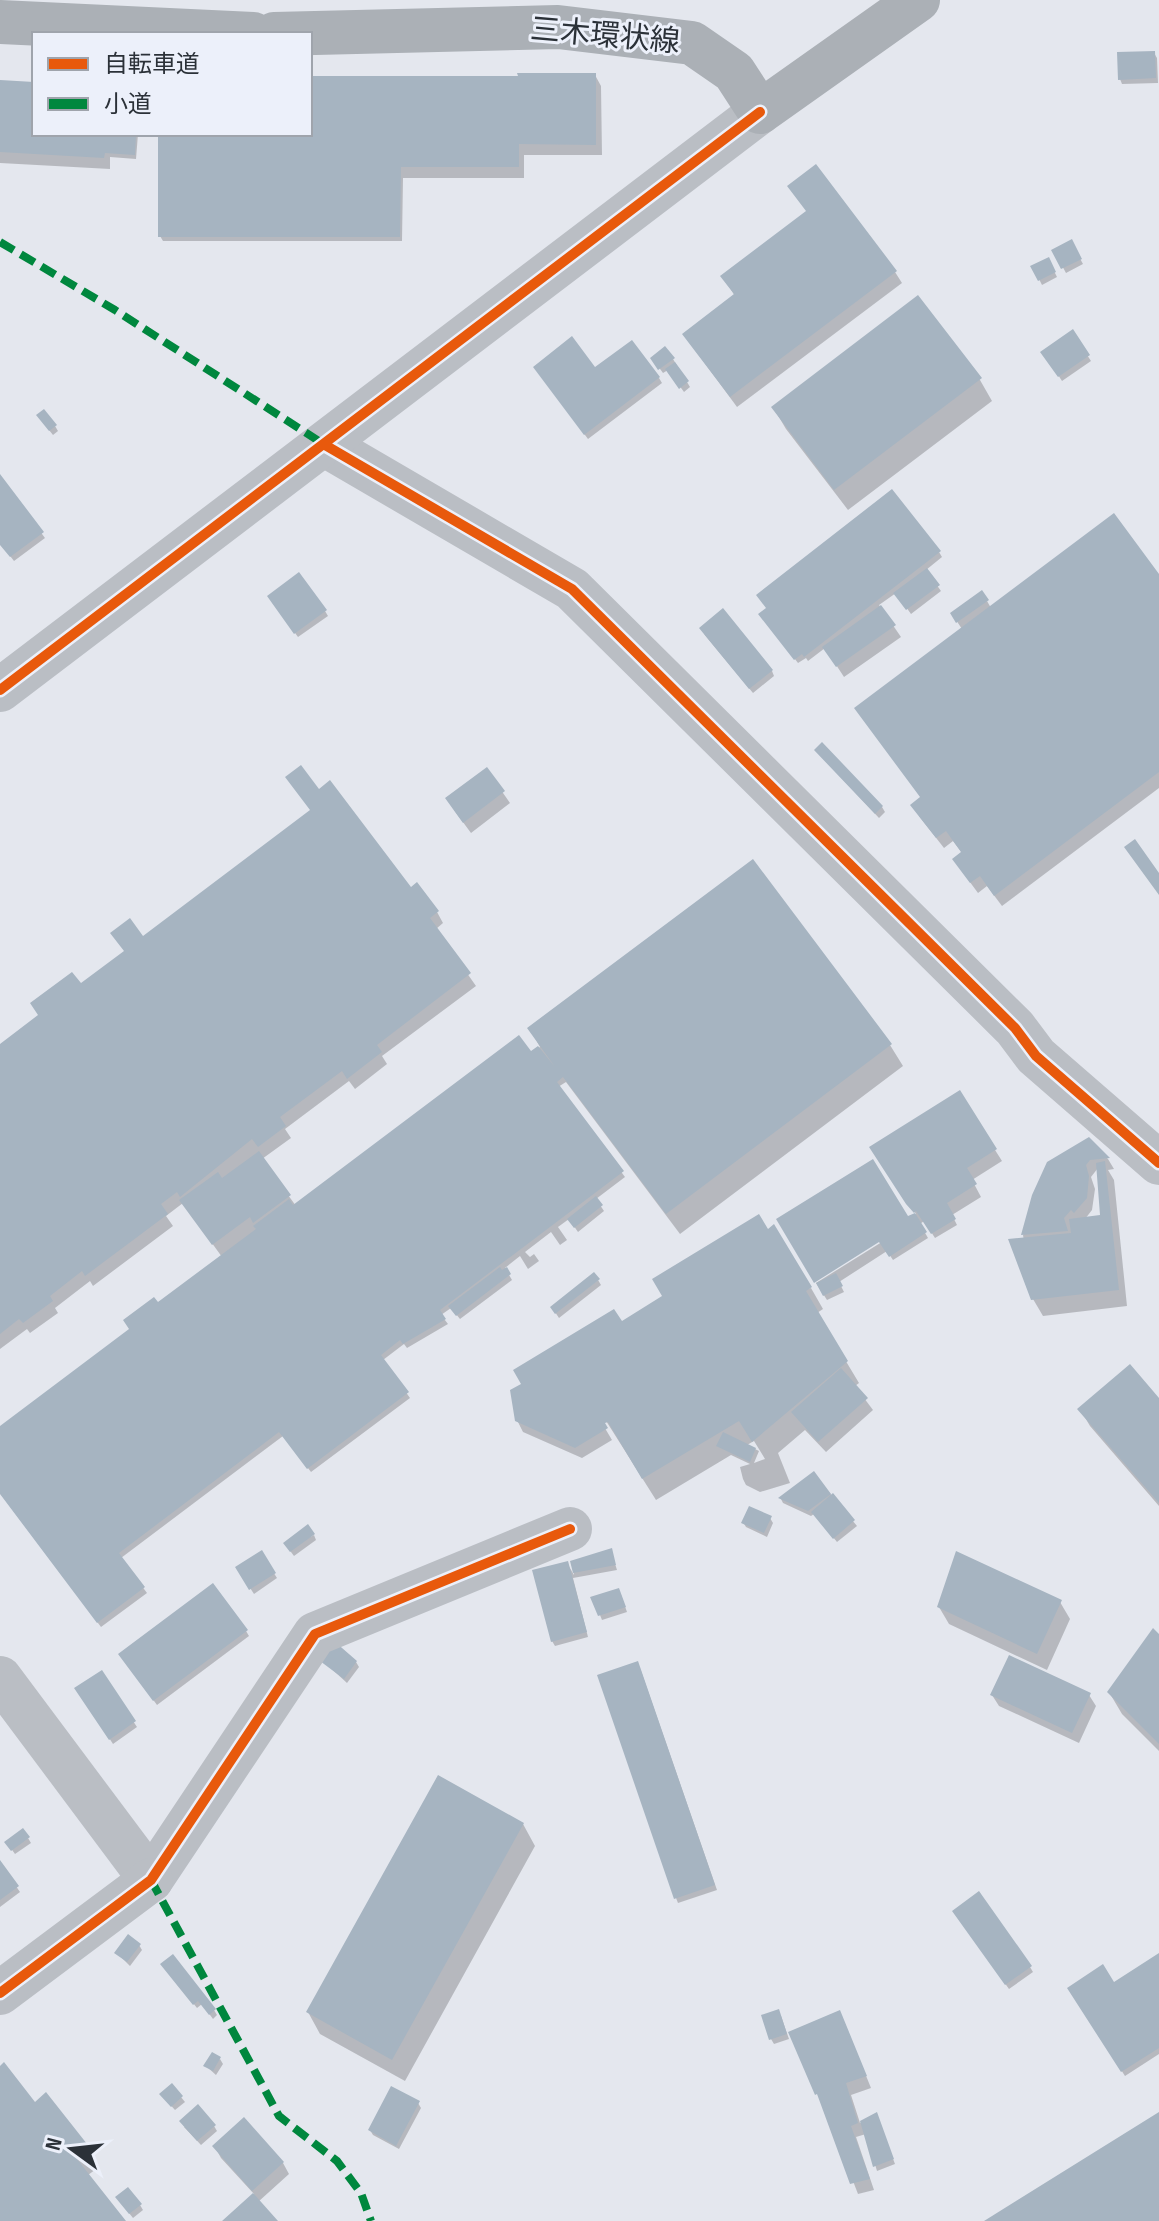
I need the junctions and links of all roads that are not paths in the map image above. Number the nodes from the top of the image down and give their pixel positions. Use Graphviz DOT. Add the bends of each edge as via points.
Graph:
graph roads {
  1 [pos="918,0"];
  2 [pos="0,22"];
  3 [pos="211,32"];
  4 [pos="312,33"];
  5 [pos="760,112"];
  6 [pos="325,445"];
  7 [pos="0,690"];
  8 [pos="1159,1163"];
  9 [pos="570,1529"];
  10 [pos="0,1678"];
  11 [pos="151,1880"];
  12 [pos="0,1993"];
  1 -- 5 [label="main road"];
  2 -- 3 [label="main road"];
  4 -- 5 [label="main road, 三木環状線" via="558,27 692,43 734,72"];
  5 -- 6 [label="street"];
  6 -- 7 [label="street"];
  6 -- 8 [label="street" via="572,589 1015,1028 1036,1056"];
  9 -- 11 [label="street" via="315,1634"];
  10 -- 11 [label="street"];
  11 -- 12 [label="street"];
}
